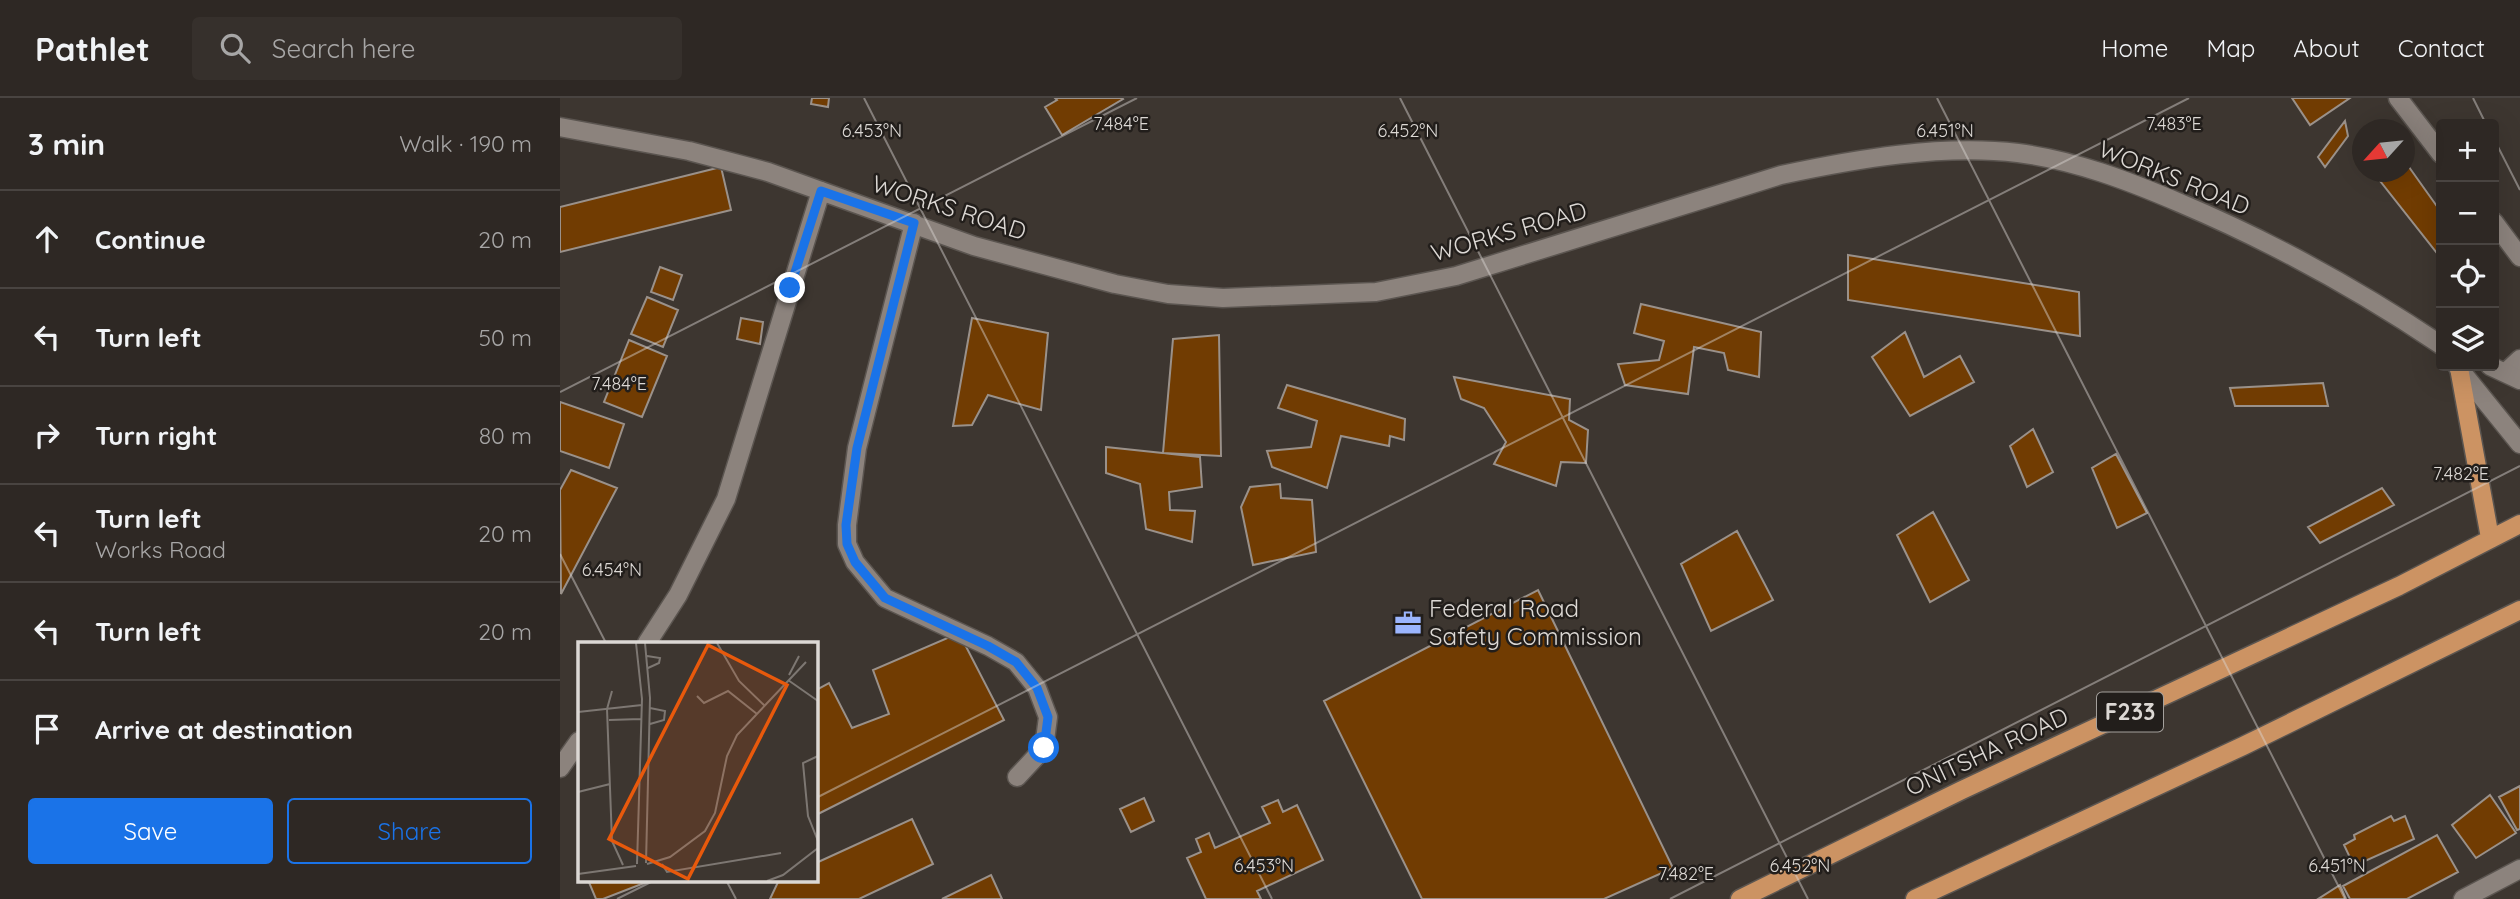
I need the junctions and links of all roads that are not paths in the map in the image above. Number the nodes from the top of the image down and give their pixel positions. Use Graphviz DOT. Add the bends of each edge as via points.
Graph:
graph roads {
  1 [pos="2398,98"];
  2 [pos="560,127"];
  3 [pos="2436,147"];
  4 [pos="821,191"];
  5 [pos="914,223"];
  6 [pos="2499,229"];
  7 [pos="2520,257"];
  8 [pos="2436,342"];
  9 [pos="2520,359"];
  10 [pos="2459,371"];
  11 [pos="2461,371"];
  12 [pos="2505,373"];
  13 [pos="2520,444"];
  14 [pos="2520,524"];
  15 [pos="2490,538"];
  16 [pos="2520,610"];
  17 [pos="648,642"];
  18 [pos="578,742"];
  19 [pos="560,768"];
  20 [pos="1017,777"];
  21 [pos="2520,869"];
  22 [pos="1740,899"];
  23 [pos="1916,899"];
  24 [pos="2463,899"];
  1 -- 3 [label="main road"];
  2 -- 4 [label="main road, WORKS ROAD" via="689,151"];
  4 -- 5 [label="main road, WORKS ROAD"];
  4 -- 17 [label="main road" via="726,499 678,595"];
  5 -- 8 [label="main road, WORKS ROAD" via="974,246 1168,294 1223,298 1376,292 1456,276 1781,175 1836,163 1884,155 2017,153 2137,184 2216,218 2293,256"];
  5 -- 20 [label="main road" via="857,448 847,544 855,562 885,598 1016,662 1037,688 1048,717 1044,748"];
  6 -- 7 [label="main road"];
  9 -- 12 [label="main road"];
  10 -- 15 [label="main road"];
  11 -- 13 [label="main road"];
  14 -- 15 [label="main road, ONITSHA ROAD / F233"];
  15 -- 22 [label="main road, ONITSHA ROAD / F233" via="2399,586"];
  16 -- 23 [label="main road"];
  18 -- 19 [label="main road"];
  21 -- 24 [label="main road"];
}
